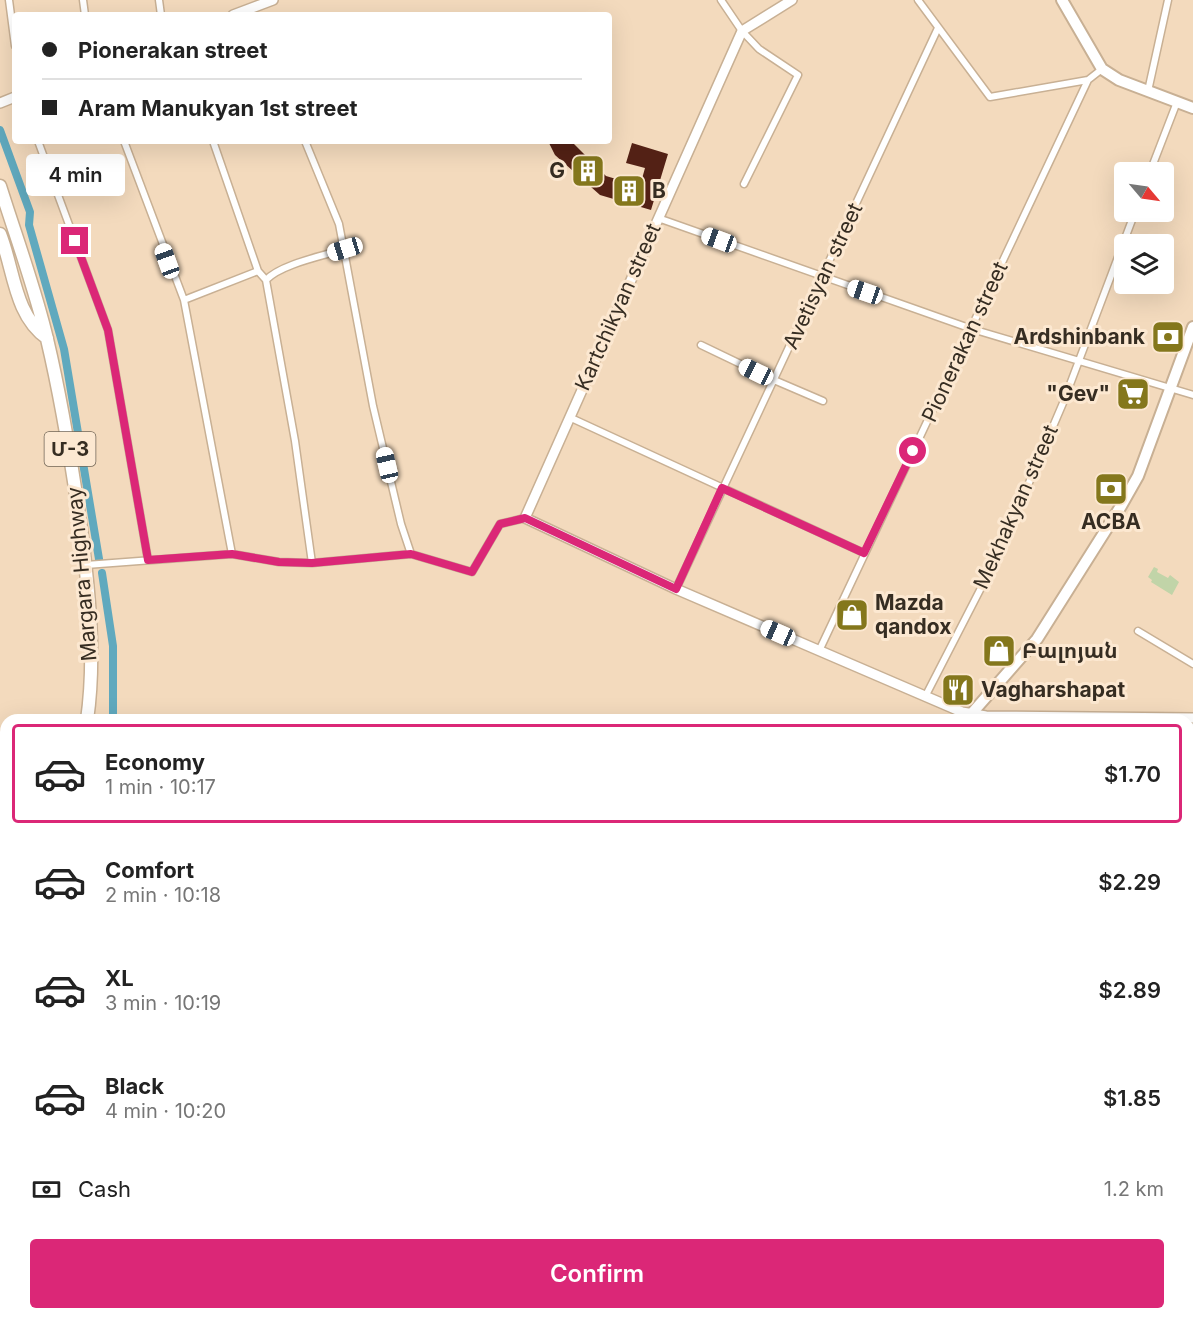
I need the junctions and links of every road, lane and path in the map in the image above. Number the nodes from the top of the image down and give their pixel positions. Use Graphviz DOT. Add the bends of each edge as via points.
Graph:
graph roads {
  1 [pos="9,0"];
  2 [pos="273,0"];
  3 [pos="721,0"];
  4 [pos="792,0"];
  5 [pos="918,0"];
  6 [pos="1062,0"];
  7 [pos="1168,0"];
  8 [pos="252,12"];
  9 [pos="12,23"];
  10 [pos="939,28"];
  11 [pos="742,31"];
  12 [pos="1102,69"];
  13 [pos="1088,80"];
  14 [pos="1148,91"];
  15 [pos="1177,102"];
  16 [pos="1193,108"];
  17 [pos="39,144"];
  18 [pos="125,144"];
  19 [pos="214,144"];
  20 [pos="306,144"];
  21 [pos="1154,162"];
  22 [pos="744,184"];
  23 [pos="0,186"];
  24 [pos="658,218"];
  25 [pos="1131,222"];
  26 [pos="0,234"];
  27 [pos="345,249"];
  28 [pos="258,271"];
  29 [pos="822,278"];
  30 [pos="266,280"];
  31 [pos="184,300"];
  32 [pos="1193,327"];
  33 [pos="972,328"];
  34 [pos="47,338"];
  35 [pos="701,345"];
  36 [pos="1079,361"];
  37 [pos="774,381"];
  38 [pos="1172,388"];
  39 [pos="1193,395"];
  40 [pos="824,401"];
  41 [pos="569,417"];
  42 [pos="722,488"];
  43 [pos="525,518"];
  44 [pos="864,553"];
  45 [pos="232,554"];
  46 [pos="411,554"];
  47 [pos="148,560"];
  48 [pos="312,563"];
  49 [pos="86,565"];
  50 [pos="676,589"];
  51 [pos="1138,631"];
  52 [pos="819,651"];
  53 [pos="1193,664"];
  54 [pos="925,697"];
  55 [pos="88,714"];
  56 [pos="965,714"];
  57 [pos="972,714"];
  1 -- 9 [label="street"];
  2 -- 8 [label="street"];
  3 -- 11 [label="street"];
  4 -- 11 [label="street"];
  5 -- 10 [label="street"];
  6 -- 12 [label="main road"];
  7 -- 14 [label="street"];
  10 -- 13 [label="street" via="990,97"];
  10 -- 29 [label="street, Avetisyan street"];
  11 -- 22 [label="street" via="759,49 798,75"];
  11 -- 24 [label="street, Kartchikyan street"];
  12 -- 13 [label="street, Pionerakan street"];
  12 -- 14 [label="main road"];
  13 -- 33 [label="street, Pionerakan street"];
  14 -- 15 [label="main road"];
  15 -- 16 [label="main road"];
  15 -- 21 [label="street"];
  17 -- 47 [label="street" via="108,330"];
  18 -- 31 [label="street"];
  19 -- 28 [label="street"];
  20 -- 27 [label="street" via="339,224"];
  23 -- 34 [label="highway, Margara Highway / Մ-3"];
  24 -- 29 [label="street"];
  24 -- 41 [label="street, Kartchikyan street"];
  25 -- 36 [label="street, Mekhakyan street"];
  26 -- 34 [label="highway" via="26,314 33,328"];
  27 -- 30 [label="street" via="296,264"];
  27 -- 46 [label="street" via="373,406 400,524"];
  28 -- 30 [label="street"];
  28 -- 31 [label="street"];
  29 -- 33 [label="street"];
  29 -- 37 [label="street, Avetisyan street"];
  30 -- 48 [label="street"];
  31 -- 45 [label="street"];
  32 -- 38 [label="main road"];
  33 -- 36 [label="street"];
  33 -- 44 [label="street, Pionerakan street"];
  34 -- 49 [label="highway, Margara Highway / Մ-3" via="71,454"];
  35 -- 37 [label="street"];
  36 -- 38 [label="street"];
  36 -- 54 [label="street, Mekhakyan street" via="999,553"];
  37 -- 40 [label="street"];
  37 -- 42 [label="street, Avetisyan street"];
  38 -- 39 [label="street"];
  38 -- 57 [label="main road" via="1137,478 1121,506 1037,639"];
  41 -- 42 [label="street"];
  41 -- 43 [label="street, Kartchikyan street"];
  42 -- 44 [label="street"];
  42 -- 50 [label="street, Avetisyan street"];
  43 -- 46 [label="street" via="500,524 472,572"];
  43 -- 50 [label="street"];
  44 -- 52 [label="street, Pionerakan street"];
  45 -- 47 [label="street"];
  45 -- 48 [label="street"];
  46 -- 48 [label="street"];
  47 -- 49 [label="street"];
  49 -- 55 [label="highway, Margara Highway / Մ-3" via="90,633"];
  50 -- 52 [label="street"];
  51 -- 53 [label="street"];
  52 -- 54 [label="street"];
  54 -- 56 [label="street"];
}
